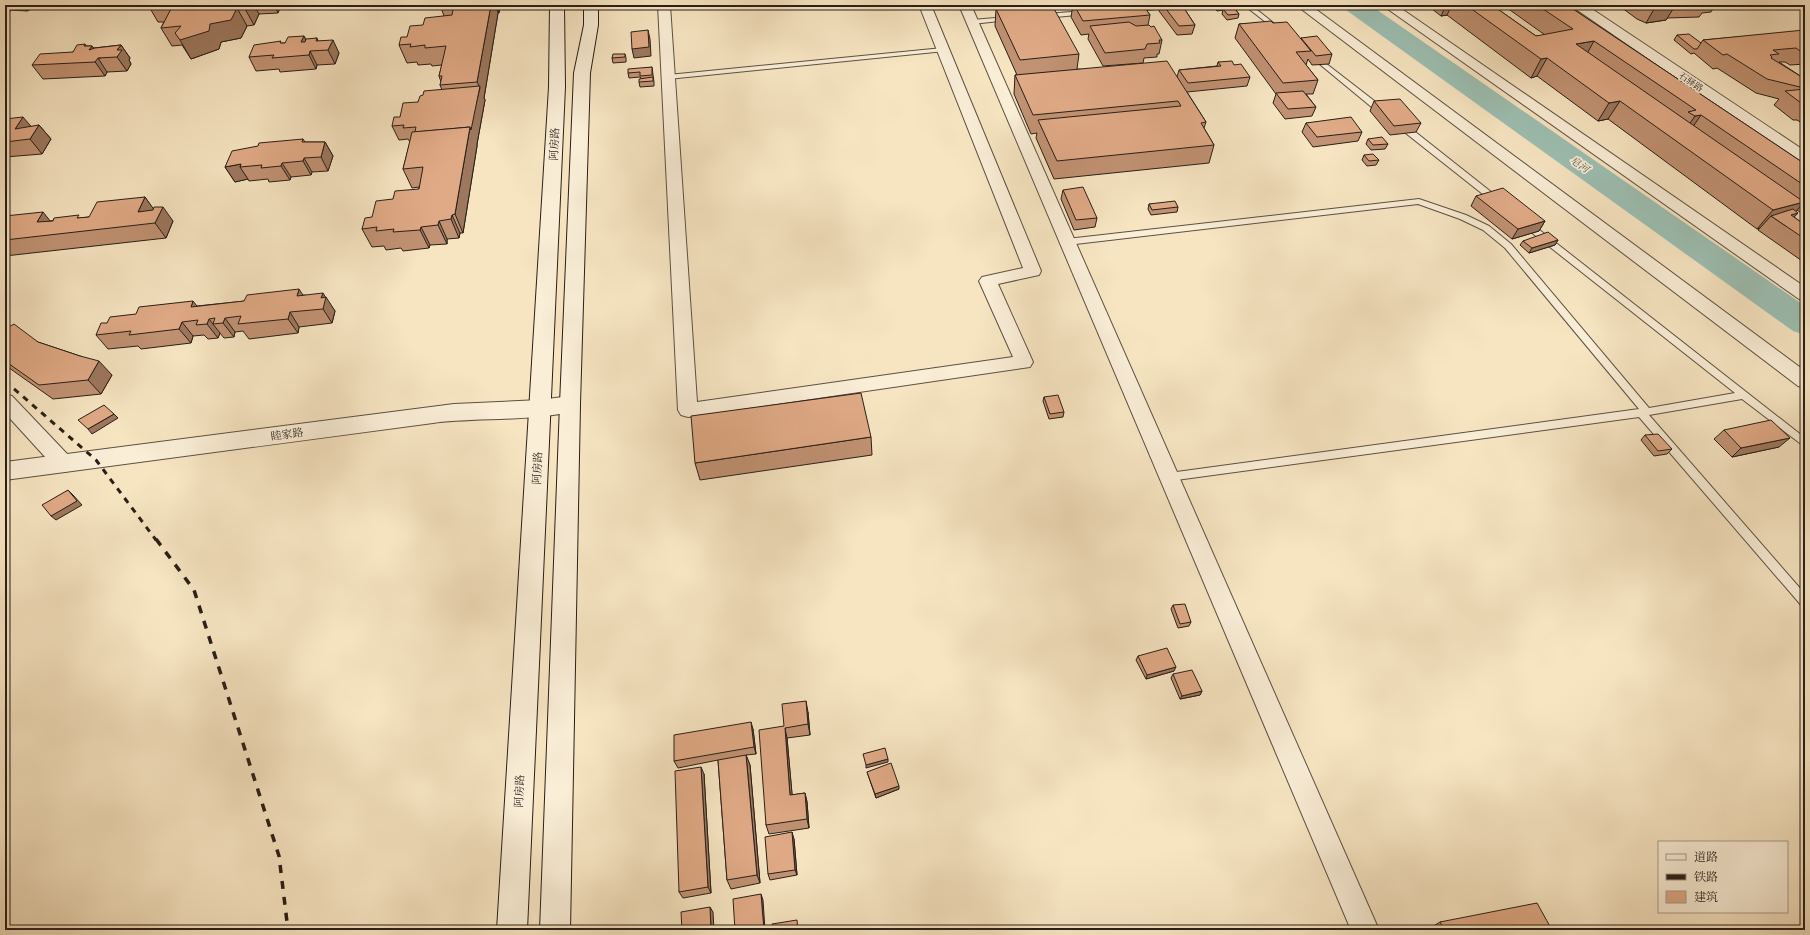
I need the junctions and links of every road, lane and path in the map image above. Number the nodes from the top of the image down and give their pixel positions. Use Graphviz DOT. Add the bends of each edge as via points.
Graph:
graph roads {
  1 [pos="557,5"];
  2 [pos="591,5"];
  3 [pos="664,5"];
  4 [pos="925,5"];
  5 [pos="1183,5"];
  6 [pos="1248,5"];
  7 [pos="1302,5"];
  8 [pos="1388,5"];
  9 [pos="1560,5"];
  10 [pos="1577,5"];
  11 [pos="1128,10"];
  12 [pos="1089,13"];
  13 [pos="969,14"];
  14 [pos="1035,17"];
  15 [pos="1011,19"];
  16 [pos="1285,34"];
  17 [pos="1303,49"];
  18 [pos="943,50"];
  19 [pos="668,78"];
  20 [pos="1805,158"];
  21 [pos="1805,171"];
  22 [pos="1502,205"];
  23 [pos="1521,220"];
  24 [pos="1067,242"];
  25 [pos="1805,296"];
  26 [pos="1805,381"];
  27 [pos="1744,396"];
  28 [pos="5,401"];
  29 [pos="570,404"];
  30 [pos="540,408"];
  31 [pos="1643,412"];
  32 [pos="1805,443"];
  33 [pos="64,464"];
  34 [pos="5,471"];
  35 [pos="1169,477"];
  36 [pos="1805,602"];
  37 [pos="512,930"];
  38 [pos="556,930"];
  39 [pos="1365,930"];
  1 -- 30 [label="main road, 阿房路" via="557,86"];
  2 -- 29 [label="main road" via="591,25 582,73"];
  3 -- 19 [label="street"];
  4 -- 18 [label="street"];
  5 -- 11 [label="lane"];
  6 -- 16 [label="lane"];
  7 -- 26 [label="street"];
  8 -- 25 [label="street"];
  9 -- 21 [label="main road, 石驿路"];
  10 -- 20 [label="main road, 石驿路"];
  12 -- 14 [label="lane"];
  13 -- 15 [label="lane"];
  13 -- 24 [label="street"];
  17 -- 22 [label="lane"];
  18 -- 19 [label="lane"];
  18 -- 19 [label="street" via="1033,271 988,282 1024,362 688,410"];
  23 -- 27 [label="lane"];
  24 -- 31 [label="lane" via="1419,201 1463,216 1486,228 1508,246"];
  24 -- 35 [label="street"];
  27 -- 31 [label="lane"];
  27 -- 32 [label="lane"];
  28 -- 33 [label="street"];
  29 -- 30 [label="main road, 睦家路"];
  29 -- 38 [label="main road"];
  30 -- 33 [label="main road, 睦家路" via="454,412"];
  30 -- 37 [label="main road, 阿房路"];
  31 -- 35 [label="lane"];
  31 -- 36 [label="lane"];
  33 -- 34 [label="main road, 睦家路"];
  35 -- 39 [label="street"];
}
